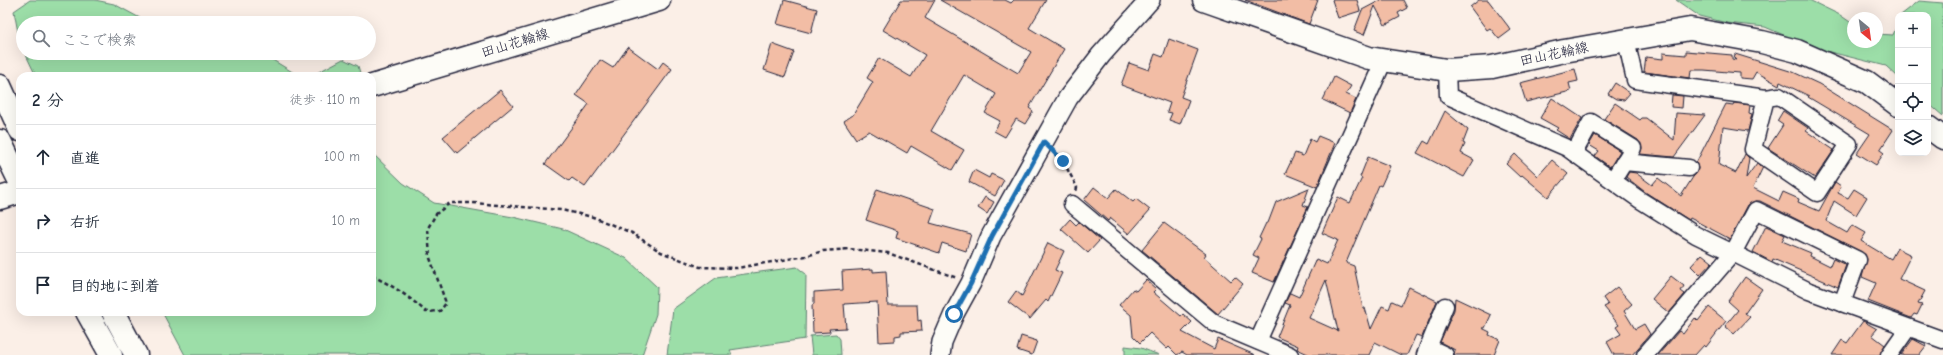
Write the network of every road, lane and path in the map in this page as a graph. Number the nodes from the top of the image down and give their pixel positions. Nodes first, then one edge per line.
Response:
1 (659, 0) edge
2 (1150, 0) edge
3 (1204, 0) edge
4 (1626, 40) junction
5 (1384, 60) junction
6 (1447, 70) junction
7 (376, 85) edge
8 (0, 86) edge
9 (1766, 98) junction
10 (1895, 103) edge
11 (16, 121) edge
12 (1931, 129) edge
13 (1943, 138) edge
14 (0, 141) edge
15 (1044, 142) junction
16 (1574, 153) junction
17 (1624, 162) junction
18 (1689, 168) dead end
19 (16, 174) edge
20 (1613, 180) junction
21 (16, 193) edge
22 (0, 198) edge
23 (1072, 204) joint
24 (1733, 253) junction
25 (376, 278) edge
26 (971, 283) junction
27 (1842, 303) junction
28 (1445, 306) dead end
29 (89, 316) edge
30 (115, 316) edge
31 (1908, 328) junction
32 (1943, 340) edge
33 (1258, 341) junction
34 (1426, 351) edge
35 (111, 355) edge
36 (136, 355) edge
37 (940, 355) edge
38 (1290, 355) edge
39 (1445, 355) edge
40 (1645, 355) edge
41 (1889, 355) edge

1 - 7 main road, 田山花輪線
2 - 15 street
3 - 5 main road, 田山花輪線
4 - 6 main road, 田山花輪線
4 - 9 street
4 - 10 main road, 田山花輪線
5 - 6 main road, 田山花輪線
5 - 33 street
6 - 16 street
8 - 11 main road
9 - 9 street
12 - 13 main road
14 - 19 main road
15 - 23 path
15 - 26 street
16 - 17 street
16 - 20 street
17 - 18 street
17 - 20 street
20 - 24 street
21 - 22 main road
23 - 33 street
24 - 27 street
24 - 27 street
24 - 40 street
25 - 26 path
26 - 37 street
27 - 31 street
28 - 34 street
29 - 35 main road
30 - 36 main road
31 - 32 street
31 - 41 street
33 - 38 street
34 - 39 street

